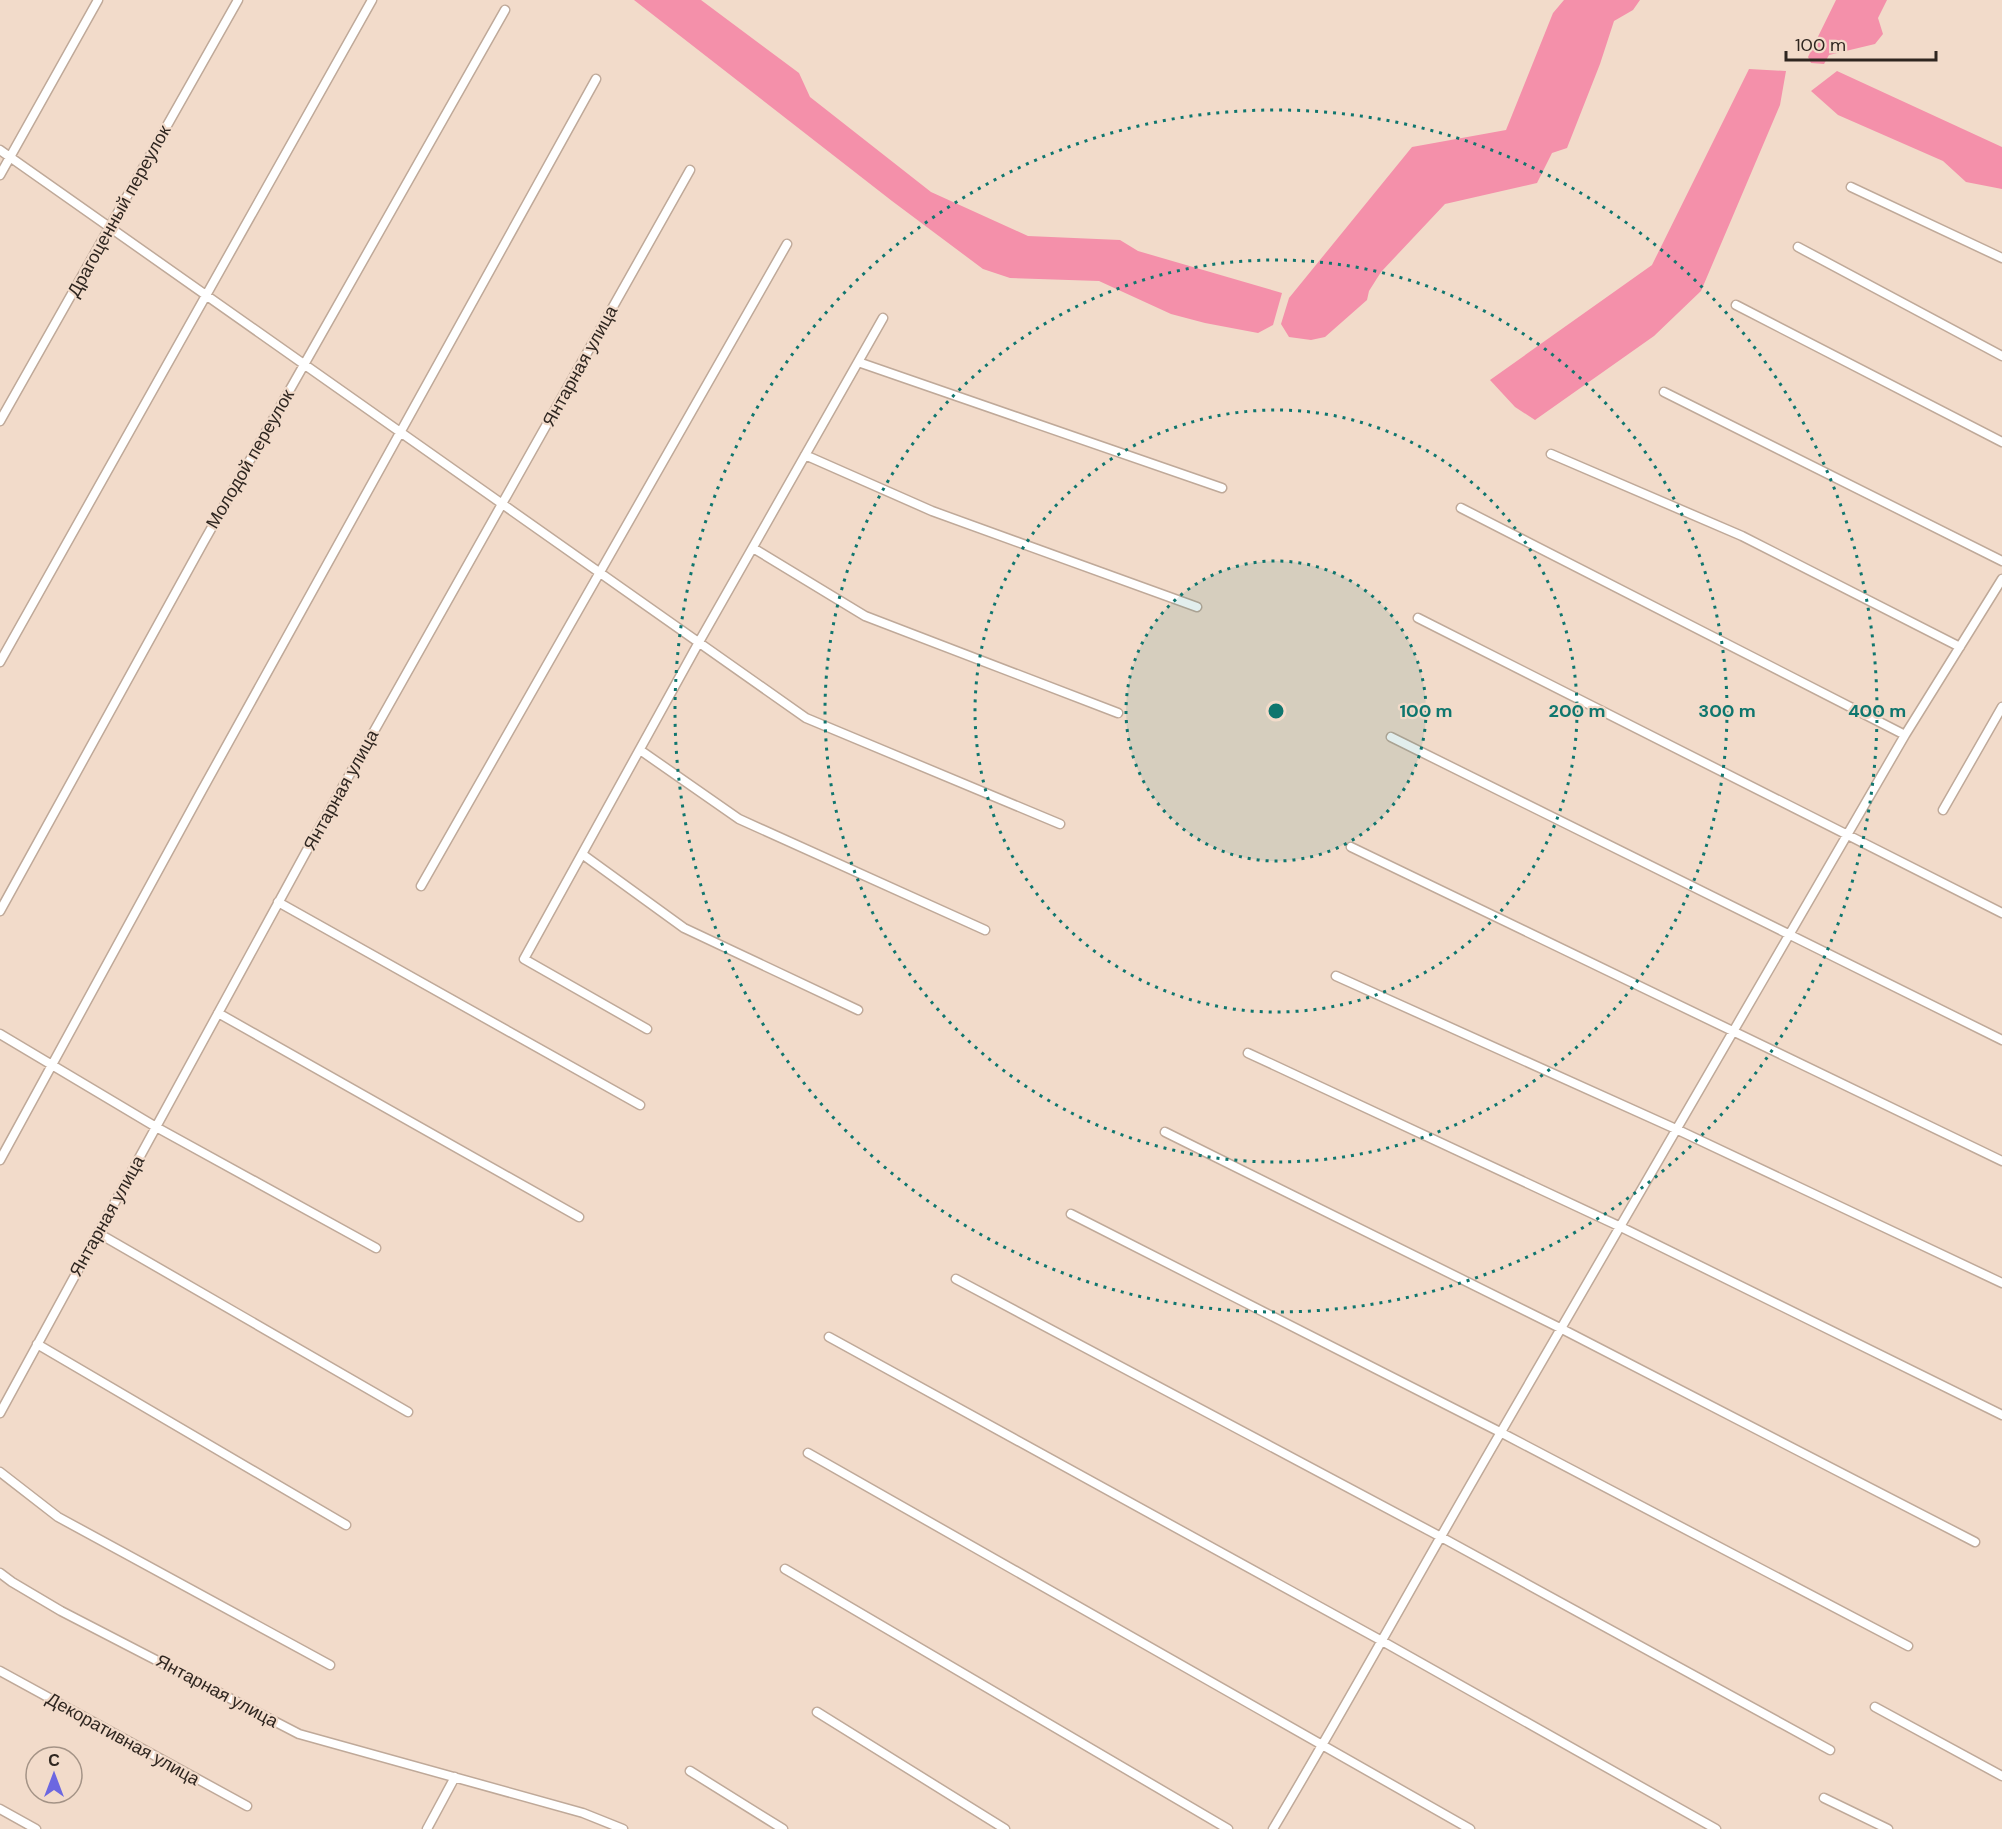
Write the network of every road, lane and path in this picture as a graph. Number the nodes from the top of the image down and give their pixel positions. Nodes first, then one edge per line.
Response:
1 (98, 0) edge
2 (238, 0) edge
3 (372, 0) edge
4 (505, 10) dead end
5 (596, 79) dead end
6 (0, 150) edge
7 (10, 157) junction
8 (690, 170) dead end
9 (0, 175) edge
10 (1851, 187) dead end
11 (110, 226) junction
12 (787, 244) dead end
13 (1798, 247) dead end
14 (2002, 258) edge
15 (207, 294) junction
16 (1736, 305) dead end
17 (883, 318) dead end
18 (2002, 356) edge
19 (858, 362) junction
20 (304, 364) junction
21 (1664, 392) dead end
22 (0, 421) edge
23 (401, 431) junction
24 (2002, 442) edge
25 (1551, 454) dead end
26 (806, 455) junction
27 (1222, 488) dead end
28 (502, 504) junction
29 (1461, 508) dead end
30 (753, 548) junction
31 (2002, 561) edge
32 (600, 572) junction
33 (2002, 579) edge
34 (1197, 607) dead end
35 (1418, 618) dead end
36 (699, 642) junction
37 (1960, 647) junction
38 (0, 662) edge
39 (2002, 707) edge
40 (1118, 712) dead end
41 (1905, 735) junction
42 (1391, 737) dead end
43 (640, 750) junction
44 (1944, 810) dead end
45 (1060, 825) dead end
46 (1848, 835) junction
47 (1351, 847) dead end
48 (582, 854) junction
49 (420, 886) dead end
50 (278, 902) junction
51 (0, 911) edge
52 (2002, 913) edge
53 (985, 930) dead end
54 (1791, 934) junction
55 (1336, 976) dead end
56 (858, 1010) dead end
57 (218, 1013) junction
58 (647, 1029) dead end
59 (1734, 1032) junction
60 (0, 1034) edge
61 (2002, 1040) edge
62 (1248, 1053) dead end
63 (52, 1064) junction
64 (640, 1105) dead end
65 (156, 1127) junction
66 (1678, 1130) junction
67 (1165, 1132) dead end
68 (0, 1160) edge
69 (2002, 1161) edge
70 (1071, 1215) dead end
71 (579, 1218) dead end
72 (1621, 1227) junction
73 (98, 1233) junction
74 (376, 1248) dead end
75 (956, 1279) dead end
76 (2002, 1283) edge
77 (1562, 1329) junction
78 (829, 1337) dead end
79 (37, 1344) junction
80 (408, 1412) dead end
81 (0, 1413) edge
82 (2002, 1415) edge
83 (1500, 1432) junction
84 (808, 1453) dead end
85 (0, 1472) edge
86 (346, 1525) dead end
87 (1441, 1537) junction
88 (1975, 1542) dead end
89 (785, 1569) dead end
90 (0, 1573) edge
91 (1382, 1641) junction
92 (1908, 1646) dead end
93 (330, 1665) dead end
94 (0, 1671) edge
95 (1875, 1707) dead end
96 (817, 1712) dead end
97 (1323, 1745) junction
98 (1830, 1750) dead end
99 (690, 1771) dead end
100 (2002, 1776) edge
101 (455, 1778) junction
102 (1824, 1798) dead end
103 (247, 1806) dead end
104 (0, 1809) edge
105 (36, 1829) edge
106 (427, 1829) edge
107 (623, 1829) edge
108 (783, 1829) edge
109 (1005, 1829) edge
110 (1228, 1829) edge
111 (1273, 1829) edge
112 (1470, 1829) edge
113 (1716, 1829) edge
114 (1888, 1829) edge

1 - 7 street
2 - 11 street, Драгоценный переулок
3 - 15 street
4 - 20 street, Молодой переулок
5 - 23 street
6 - 7 street
7 - 9 street
7 - 11 street
8 - 28 street, Янтарная улица
10 - 14 street
11 - 15 street
11 - 22 street, Драгоценный переулок
12 - 32 street
13 - 18 street
15 - 20 street
15 - 38 street
16 - 24 street
17 - 19 street
19 - 26 street
19 - 27 street
20 - 23 street
20 - 51 street, Молодой переулок
21 - 31 street
23 - 28 street
23 - 63 street
25 - 37 street
26 - 30 street
26 - 34 street
28 - 32 street
28 - 50 street, Янтарная улица
29 - 41 street
30 - 36 street
30 - 40 street
32 - 36 street
32 - 49 street
33 - 37 street
35 - 46 street
36 - 43 street
36 - 45 street
37 - 41 street
39 - 44 street
41 - 46 street
42 - 54 street
43 - 48 street
43 - 53 street
46 - 52 street
46 - 54 street
47 - 59 street
48 - 56 street
48 - 58 street
50 - 57 street, Янтарная улица
50 - 64 street
54 - 59 street
54 - 61 street
55 - 66 street
57 - 65 street, Янтарная улица
57 - 71 street
59 - 66 street
59 - 69 street
60 - 63 street
62 - 72 street
63 - 65 street
63 - 68 street
65 - 73 street, Янтарная улица
65 - 74 street
66 - 72 street
66 - 76 street
67 - 77 street
70 - 83 street
72 - 77 street
72 - 82 street
73 - 79 street, Янтарная улица
73 - 80 street
75 - 87 street
77 - 83 street
77 - 88 street
78 - 91 street
79 - 81 street, Янтарная улица
79 - 86 street
83 - 87 street
83 - 92 street
84 - 97 street
85 - 93 street
87 - 91 street
87 - 98 street
89 - 110 street
90 - 101 street, Янтарная улица
91 - 97 street
91 - 113 street
94 - 103 street, Декоративная улица
95 - 100 street
96 - 109 street
97 - 111 street
97 - 112 street
99 - 108 street
101 - 106 street
101 - 107 street, Янтарная улица
102 - 114 street
104 - 105 street

